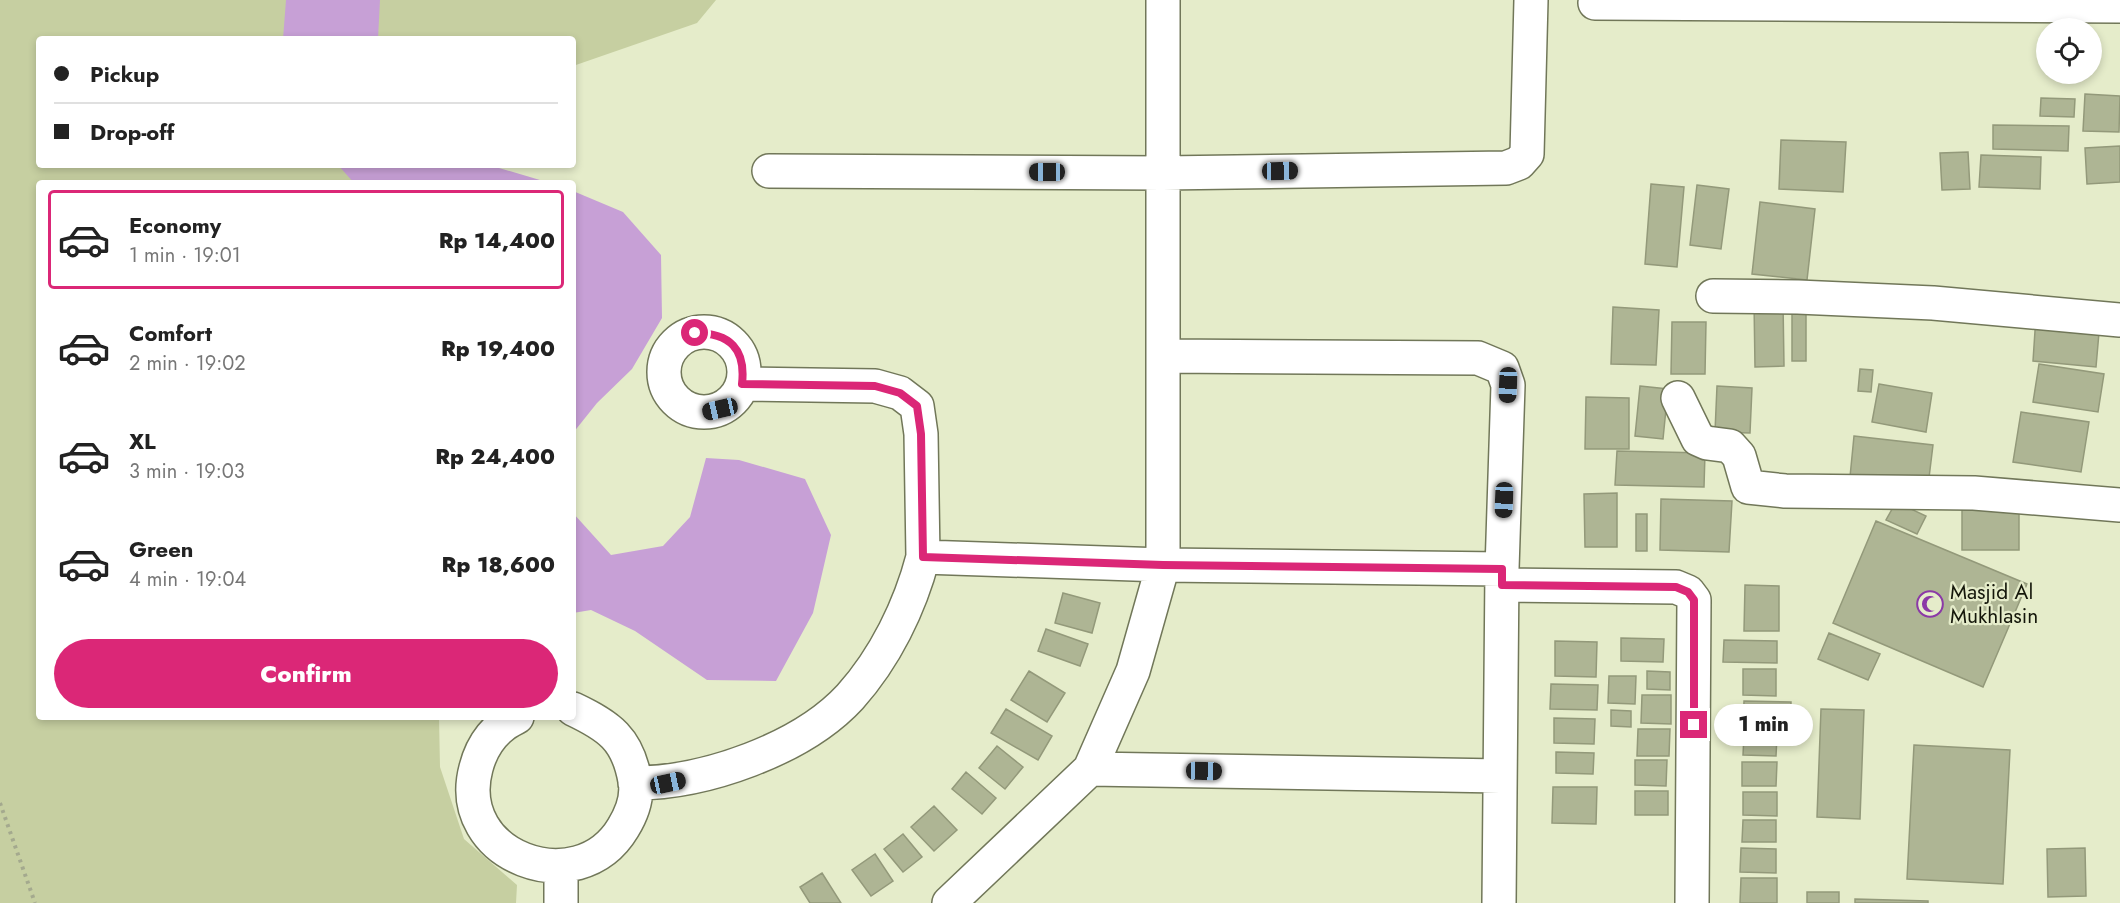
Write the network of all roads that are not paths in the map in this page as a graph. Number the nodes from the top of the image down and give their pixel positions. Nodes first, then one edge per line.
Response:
1 (1163, 0) edge
2 (1531, 0) edge
3 (1594, 3) dead end
4 (2120, 6) edge
5 (769, 171) dead end
6 (1163, 172) junction
7 (1713, 296) dead end
8 (2120, 320) edge
9 (1163, 356) junction
10 (742, 384) dead end
11 (1678, 398) dead end
12 (2120, 505) edge
13 (923, 557) junction
14 (1163, 565) junction
15 (1502, 577) junction
16 (576, 710) edge
17 (510, 720) edge
18 (1090, 769) junction
19 (1500, 776) junction
20 (635, 783) junction
21 (561, 869) junction
22 (561, 903) edge
23 (949, 903) edge
24 (1499, 903) edge
25 (1692, 903) edge

1 - 6 street
2 - 6 street
3 - 4 street
5 - 6 street
6 - 9 street
7 - 8 street
9 - 14 street
9 - 15 street
10 - 13 street
11 - 12 street
13 - 14 street
13 - 20 street
14 - 15 street
14 - 18 street
15 - 19 street
15 - 25 street
16 - 20 street
17 - 21 street
18 - 19 street
18 - 23 street
19 - 24 street
20 - 21 street
21 - 22 street

